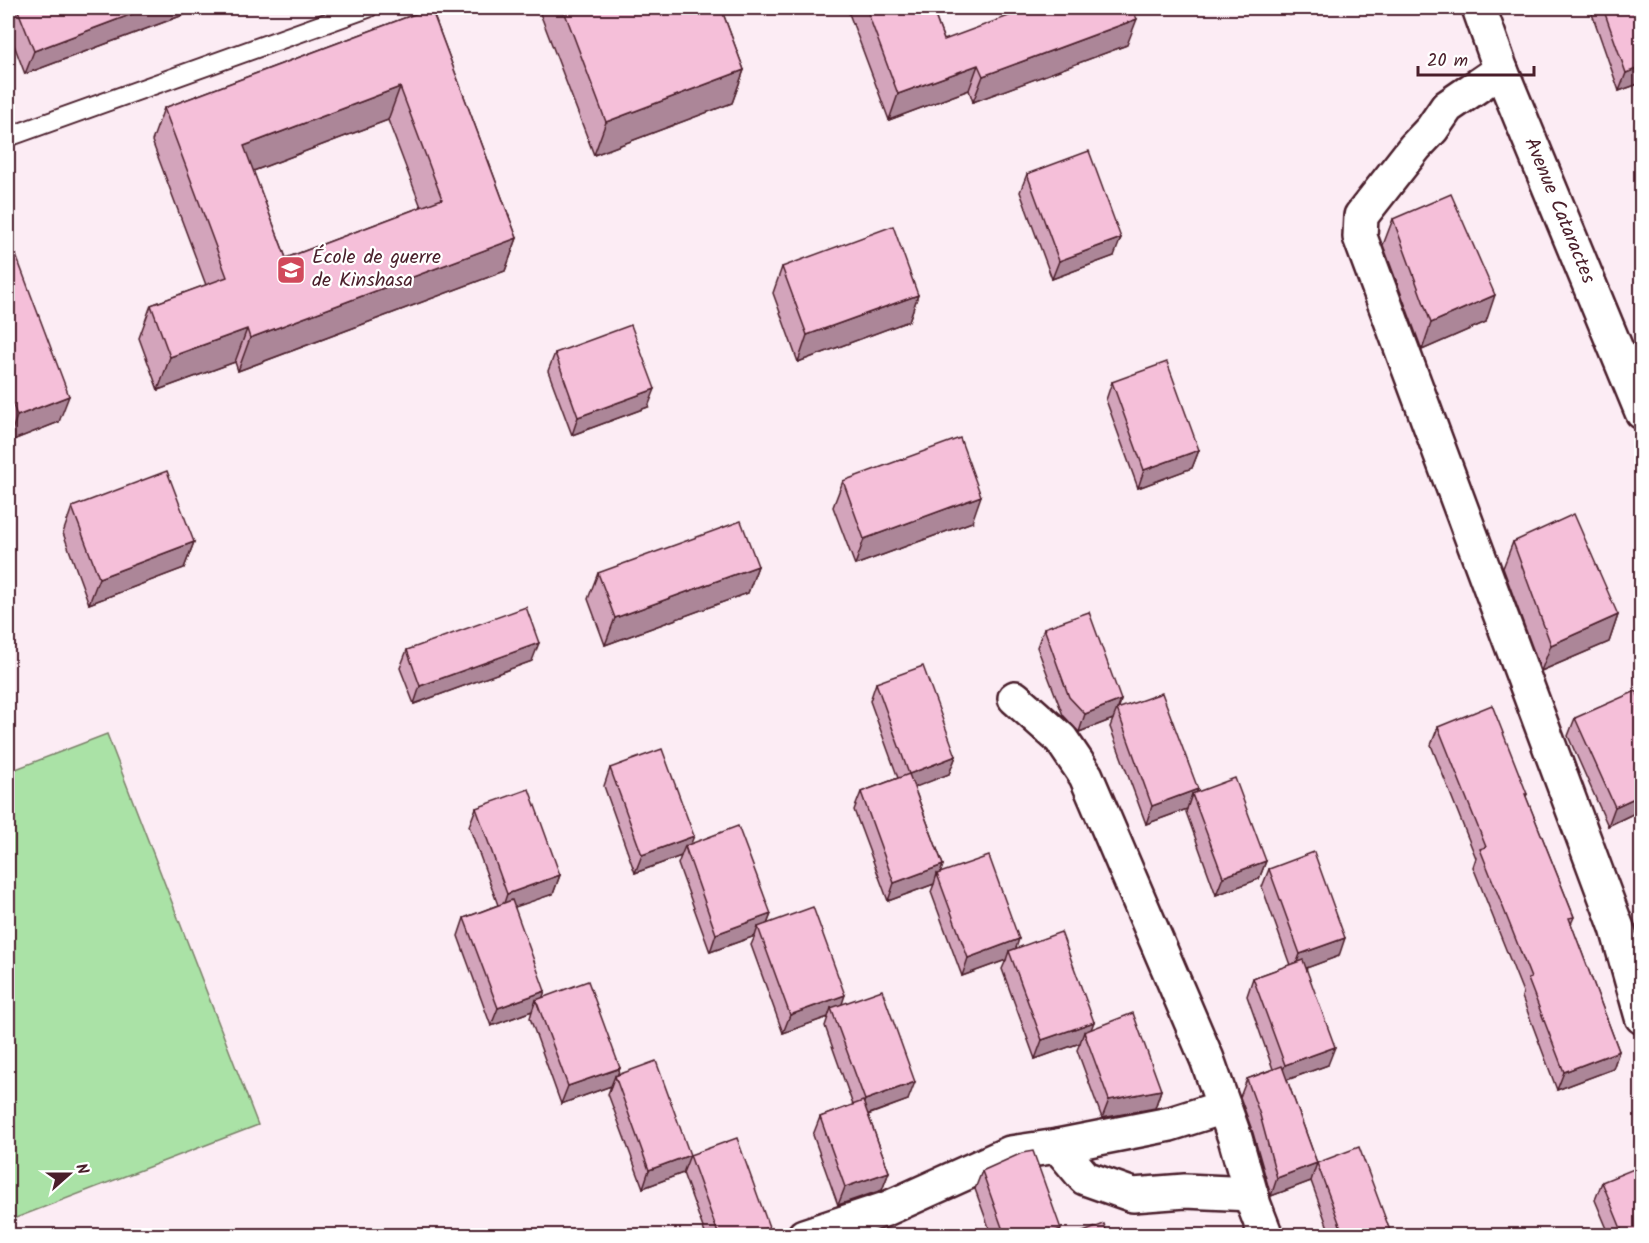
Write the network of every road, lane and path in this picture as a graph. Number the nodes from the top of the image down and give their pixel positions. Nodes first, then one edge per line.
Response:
1 (368, 8) edge
2 (1479, 8) edge
3 (1502, 70) junction
4 (8, 137) edge
5 (1641, 412) edge
6 (1015, 698) dead end
7 (1641, 1017) edge
8 (1224, 1107) junction
9 (1058, 1146) junction
10 (1251, 1194) junction
11 (804, 1236) edge
12 (1266, 1236) edge

1 - 4 lane
2 - 3 street, Avenue Cataractes
3 - 5 street, Avenue Cataractes
3 - 7 street
6 - 8 street
8 - 9 street
8 - 10 street
9 - 10 street
9 - 11 street
10 - 12 street

